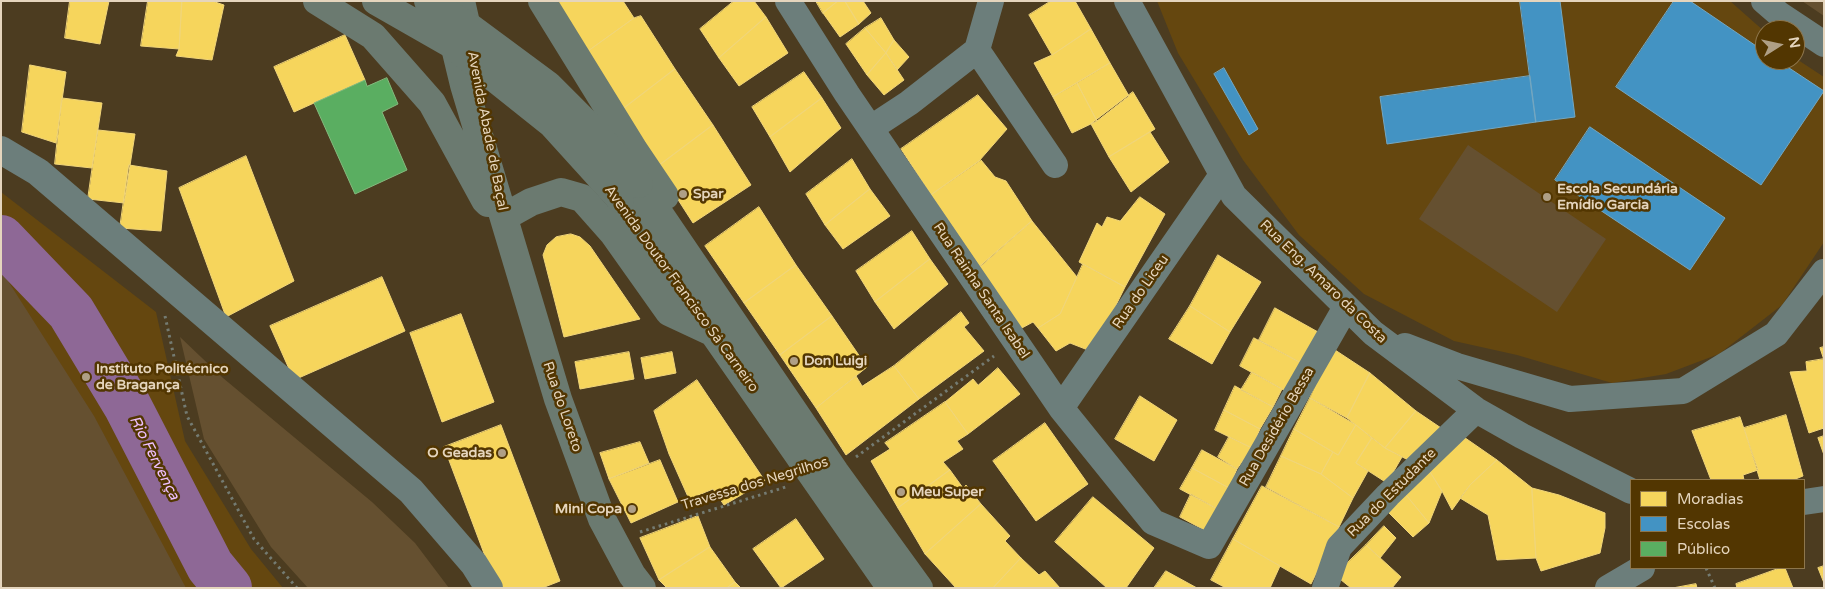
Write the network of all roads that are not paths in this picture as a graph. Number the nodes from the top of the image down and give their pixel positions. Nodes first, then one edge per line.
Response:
1 (317, 1) edge
2 (376, 1) edge
3 (428, 1) edge
4 (444, 1) edge
5 (461, 1) edge
6 (542, 1) edge
7 (788, 1) edge
8 (991, 1) edge
9 (1127, 1) edge
10 (1764, 1) edge
11 (1824, 44) edge
12 (977, 50) junction
13 (871, 128) junction
14 (1, 150) edge
15 (1055, 164) dead end
16 (1222, 175) junction
17 (630, 192) junction
18 (504, 217) junction
19 (1824, 272) edge
20 (709, 287) junction
21 (1346, 307) junction
22 (1372, 333) junction
23 (714, 334) junction
24 (1060, 408) junction
25 (1476, 410) junction
26 (825, 475) junction
27 (1630, 490) edge
28 (1824, 499) edge
29 (1805, 502) edge
30 (1209, 546) joint
31 (1640, 569) edge
32 (489, 588) edge
33 (642, 588) edge
34 (891, 588) edge
35 (919, 588) edge
36 (1325, 588) edge
37 (1608, 588) edge

1 - 18 main road
2 - 17 main road, Avenida Doutor Francisco Sá Carneiro, bridge
3 - 17 main road, Avenida Doutor Francisco Sá Carneiro, bridge
4 - 18 main road, Avenida Abade de Baçal
5 - 18 main road, Avenida Abade de Baçal
6 - 20 main road
7 - 13 street, Rua Rainha Santa Isabel
8 - 12 street
9 - 16 street, Rua Eng. Amaro da Costa
10 - 11 street
12 - 13 street
12 - 15 street
13 - 24 street, Rua Rainha Santa Isabel
14 - 32 street
16 - 21 street, Rua Eng. Amaro da Costa
16 - 24 street, Rua do Liceu
17 - 20 main road, Avenida Doutor Francisco Sá Carneiro
17 - 23 main road, Avenida Doutor Francisco Sá Carneiro
18 - 23 main road
18 - 33 main road, Rua do Loreto
19 - 22 street
20 - 26 main road, Avenida Doutor Francisco Sá Carneiro
21 - 22 street, Rua Eng. Amaro da Costa
21 - 30 street, Rua Desidério Bessa
22 - 25 street, Rua Eng. Amaro da Costa
23 - 26 main road, Avenida Doutor Francisco Sá Carneiro
24 - 30 street, Rua Rainha Santa Isabel
25 - 27 street, Rua Eng. Amaro da Costa
25 - 36 street, Rua do Estudante
26 - 34 main road, Avenida Doutor Francisco Sá Carneiro
26 - 35 main road, Avenida Doutor Francisco Sá Carneiro
28 - 29 street
31 - 37 street

